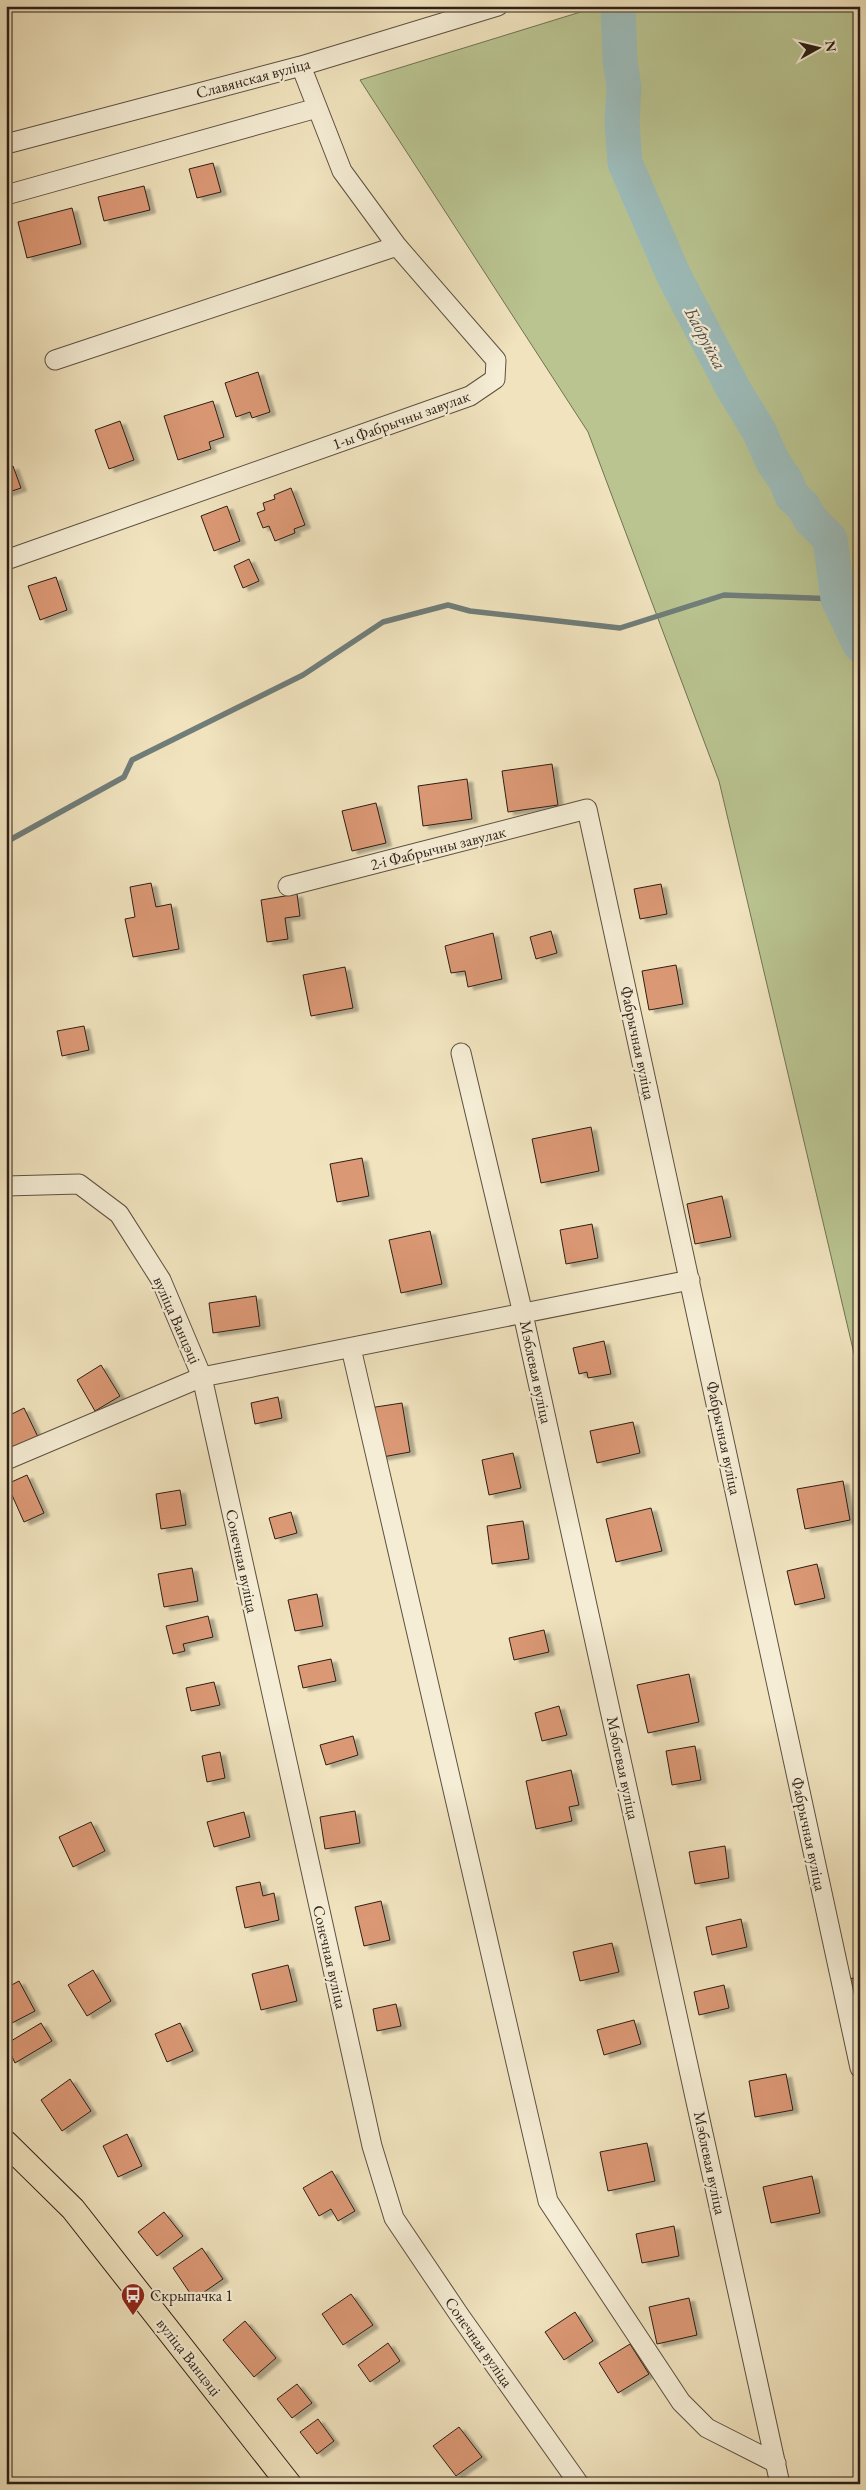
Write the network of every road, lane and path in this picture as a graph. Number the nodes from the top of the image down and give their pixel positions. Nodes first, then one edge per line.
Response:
1 (498, 6) edge
2 (301, 66) junction
3 (317, 108) junction
4 (6, 144) edge
5 (6, 195) edge
6 (397, 246) junction
7 (56, 360) dead end
8 (6, 560) edge
9 (587, 809) joint
10 (288, 886) dead end
11 (461, 1053) dead end
12 (6, 1186) edge
13 (690, 1280) junction
14 (523, 1314) junction
15 (351, 1348) junction
16 (202, 1377) junction
17 (6, 1460) edge
18 (860, 2068) edge
19 (6, 2144) edge
20 (776, 2462) junction
21 (289, 2484) edge
22 (579, 2484) edge
23 (780, 2484) edge

1 - 2 street, Славянская вуліца
2 - 3 street, 1-ы Фабрычны завулак
2 - 4 street, Славянская вуліца
3 - 5 street
3 - 6 street, 1-ы Фабрычны завулак
6 - 7 street
6 - 8 street, 1-ы Фабрычны завулак
9 - 10 street, 2-і Фабрычны завулак
9 - 13 street, Фабрычная вуліца
11 - 14 street, Мэблевая вуліца
12 - 16 street, вуліца Ванцэці
13 - 14 street
13 - 18 street, Фабрычная вуліца
14 - 15 street
14 - 20 street, Мэблевая вуліца
15 - 16 street
15 - 20 street
16 - 17 street, вуліца Ванцэці
16 - 22 street, Сонечная вуліца
19 - 21 main road, вуліца Ванцэці
20 - 23 street, Мэблевая вуліца

